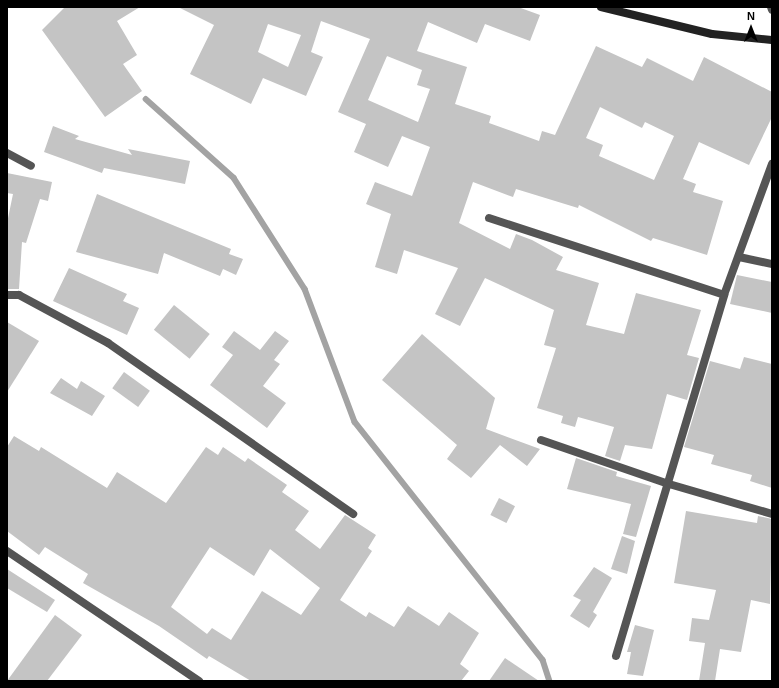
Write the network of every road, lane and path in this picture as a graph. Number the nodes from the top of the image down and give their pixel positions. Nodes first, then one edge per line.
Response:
1 (601, 7) edge
2 (772, 40) edge
3 (7, 153) edge
4 (772, 164) edge
5 (31, 166) dead end
6 (489, 218) dead end
7 (739, 257) junction
8 (772, 264) edge
9 (7, 295) edge
10 (724, 295) junction
11 (541, 440) dead end
12 (669, 484) junction
13 (353, 514) dead end
14 (772, 514) edge
15 (7, 551) edge
16 (616, 656) dead end
17 (199, 681) edge

1 - 2 main road
3 - 5 street
4 - 7 street
6 - 10 street
7 - 8 street
7 - 10 street
9 - 13 street
10 - 12 street
11 - 12 street
12 - 14 street
12 - 16 street
15 - 17 street

